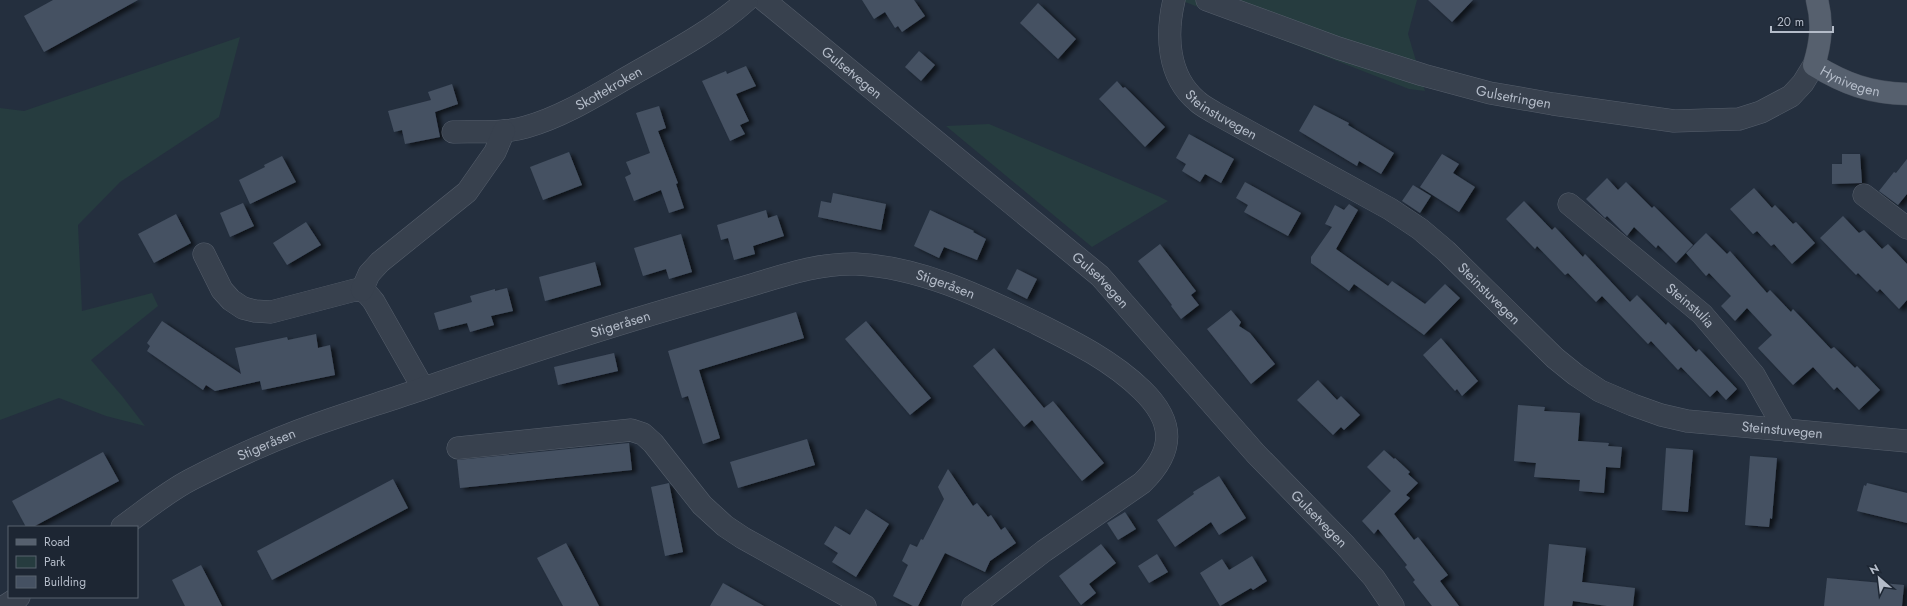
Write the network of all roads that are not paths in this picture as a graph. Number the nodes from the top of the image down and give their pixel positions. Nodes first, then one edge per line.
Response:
1 (747, 0) edge
2 (764, 0) edge
3 (1174, 0) edge
4 (1207, 0) edge
5 (1818, 0) edge
6 (1814, 65) junction
7 (1907, 94) edge
8 (504, 131) junction
9 (454, 132) dead end
10 (1864, 195) dead end
11 (1569, 204) dead end
12 (1907, 228) edge
13 (204, 254) dead end
14 (362, 290) junction
15 (423, 388) junction
16 (1785, 430) junction
17 (1907, 441) edge
18 (458, 448) dead end
19 (123, 526) edge
20 (17, 598) edge
21 (5, 606) edge
22 (865, 606) edge
23 (974, 606) edge
24 (1393, 606) edge

1 - 8 street, Skottekroken
2 - 24 street, Gulsetvegen
3 - 16 street, Steinstuvegen
4 - 6 street, Gulsetringen
5 - 6 main road, Hynivegen
6 - 7 main road, Hynivegen
8 - 9 street, Skottekroken
8 - 14 street
10 - 12 street
11 - 16 street, Steinstulia
13 - 14 street
14 - 15 street
15 - 19 street, Stigeråsen
15 - 23 street, Stigeråsen
16 - 17 street, Steinstuvegen
18 - 22 street
20 - 21 street

